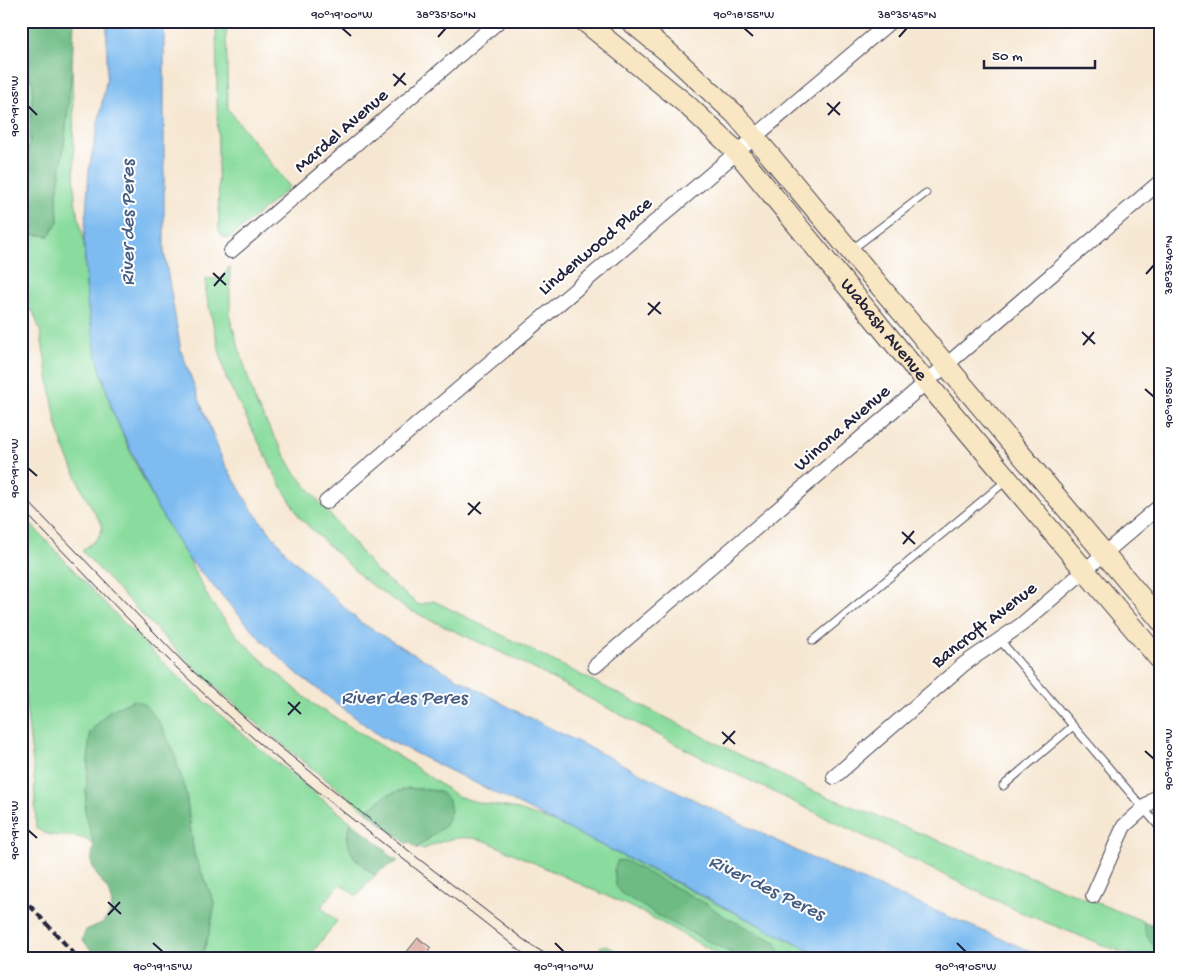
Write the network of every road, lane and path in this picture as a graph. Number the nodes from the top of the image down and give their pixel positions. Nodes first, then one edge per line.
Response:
1 (499, 21) edge
2 (584, 21) edge
3 (630, 21) edge
4 (891, 21) edge
5 (754, 137) junction
6 (737, 152) junction
7 (1161, 181) edge
8 (926, 194) dead end
9 (851, 250) junction
10 (231, 251) dead end
11 (947, 365) junction
12 (926, 382) junction
13 (1008, 480) junction
14 (326, 502) dead end
15 (1161, 505) edge
16 (1104, 554) junction
17 (1084, 570) junction
18 (1161, 621) edge
19 (999, 639) junction
20 (813, 641) dead end
21 (1161, 661) edge
22 (595, 666) dead end
23 (1073, 726) junction
24 (834, 777) dead end
25 (1003, 786) dead end
26 (1161, 793) edge
27 (1143, 808) junction
28 (1161, 829) edge
29 (1093, 896) dead end

1 - 10 street, Mardel Avenue
2 - 6 main road, Wabash Avenue
3 - 5 main road, Wabash Avenue
4 - 5 street, Lindenwood Place
5 - 6 street, Lindenwood Place
5 - 9 main road, Wabash Avenue
6 - 12 main road, Wabash Avenue
6 - 14 street, Lindenwood Place
7 - 11 street, Winona Avenue
8 - 9 lane
9 - 11 main road, Wabash Avenue
11 - 12 street, Winona Avenue
11 - 16 main road, Wabash Avenue
12 - 13 main road, Wabash Avenue
12 - 22 street, Winona Avenue
13 - 17 main road, Wabash Avenue
13 - 20 lane
15 - 16 street, Bancroft Avenue
16 - 17 street, Bancroft Avenue
16 - 18 main road, Wabash Avenue
17 - 19 street, Bancroft Avenue
17 - 21 main road, Wabash Avenue
19 - 23 lane
19 - 24 street, Bancroft Avenue
23 - 25 lane
23 - 27 lane
26 - 27 street
27 - 28 lane
27 - 29 street

